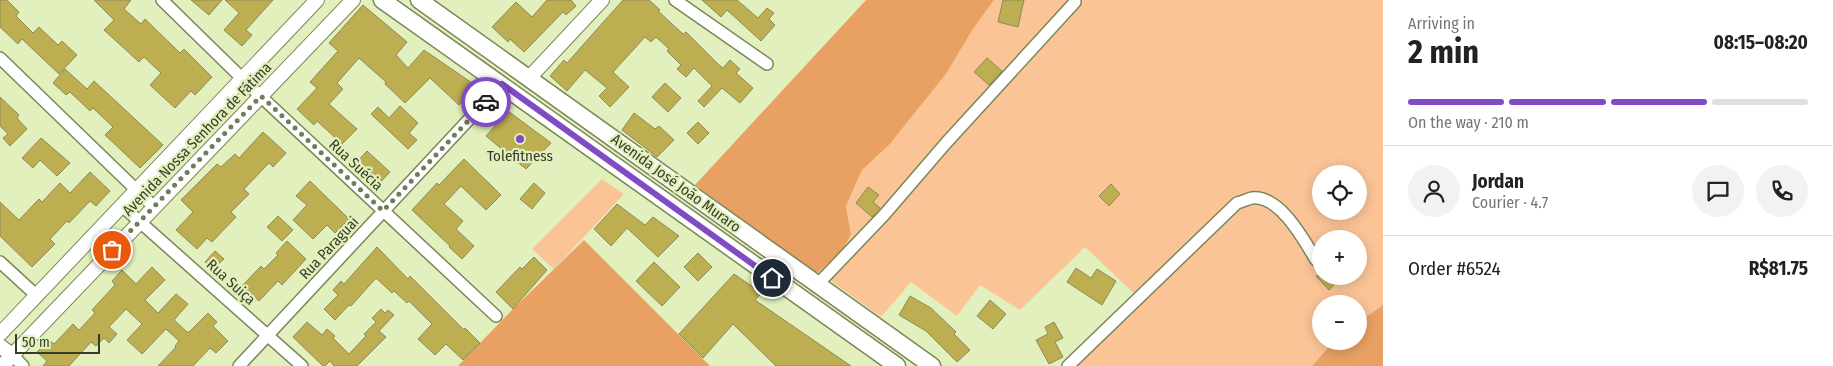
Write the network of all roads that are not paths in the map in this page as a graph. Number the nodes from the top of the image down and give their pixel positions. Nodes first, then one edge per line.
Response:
1 (162, 0) edge
2 (317, 0) edge
3 (352, 0) edge
4 (382, 0) edge
5 (419, 0) edge
6 (602, 0) edge
7 (676, 0) edge
8 (1076, 2) dead end
9 (0, 58) edge
10 (767, 64) dead end
11 (528, 78) junction
12 (243, 79) junction
13 (502, 84) junction
14 (261, 96) junction
15 (546, 116) junction
16 (589, 120) junction
17 (594, 152) junction
18 (649, 165) junction
19 (136, 190) junction
20 (122, 206) junction
21 (154, 207) junction
22 (383, 211) junction
23 (140, 221) junction
24 (1312, 253) edge
25 (0, 262) edge
26 (818, 284) junction
27 (37, 296) junction
28 (496, 316) dead end
29 (0, 334) edge
30 (268, 335) junction
31 (0, 346) edge
32 (12, 355) junction
33 (2, 366) edge
34 (23, 366) edge
35 (239, 366) edge
36 (302, 366) edge
37 (897, 366) edge
38 (932, 366) edge
39 (1068, 366) edge

1 - 12 street
2 - 12 street, Avenida Nossa Senhora de Fátima
3 - 14 street, Avenida Nossa Senhora de Fátima
4 - 13 main road, Avenida José João Muraro
5 - 11 main road, Avenida José João Muraro
6 - 11 street
7 - 10 street
8 - 26 street
9 - 19 street
11 - 16 main road, Avenida José João Muraro
12 - 14 street, Rua Suécia
12 - 19 street, Avenida Nossa Senhora de Fátima
13 - 15 main road, Avenida José João Muraro
13 - 22 street, Rua Paraguai
14 - 21 street, Avenida Nossa Senhora de Fátima
14 - 22 street, Rua Suécia
15 - 16 main road
15 - 17 main road, Avenida José João Muraro
16 - 18 main road, Avenida José João Muraro
17 - 18 main road
17 - 37 main road, Avenida José João Muraro
18 - 26 main road, Avenida José João Muraro
19 - 20 street, Avenida Nossa Senhora de Fátima
19 - 21 street
20 - 23 street, Rua Suiça
20 - 27 street, Avenida Nossa Senhora de Fátima
21 - 23 street, Avenida Nossa Senhora de Fátima
22 - 28 street, Rua Suécia
22 - 30 street, Rua Paraguai
23 - 30 street, Rua Suiça
23 - 32 street, Avenida Nossa Senhora de Fátima
24 - 39 street
25 - 27 street
26 - 38 main road, Avenida José João Muraro
27 - 29 street, Avenida Nossa Senhora de Fátima
30 - 35 street, Rua Paraguai
30 - 36 street, Rua Suiça
31 - 32 street
32 - 33 street, Avenida Nossa Senhora de Fátima
32 - 34 street

